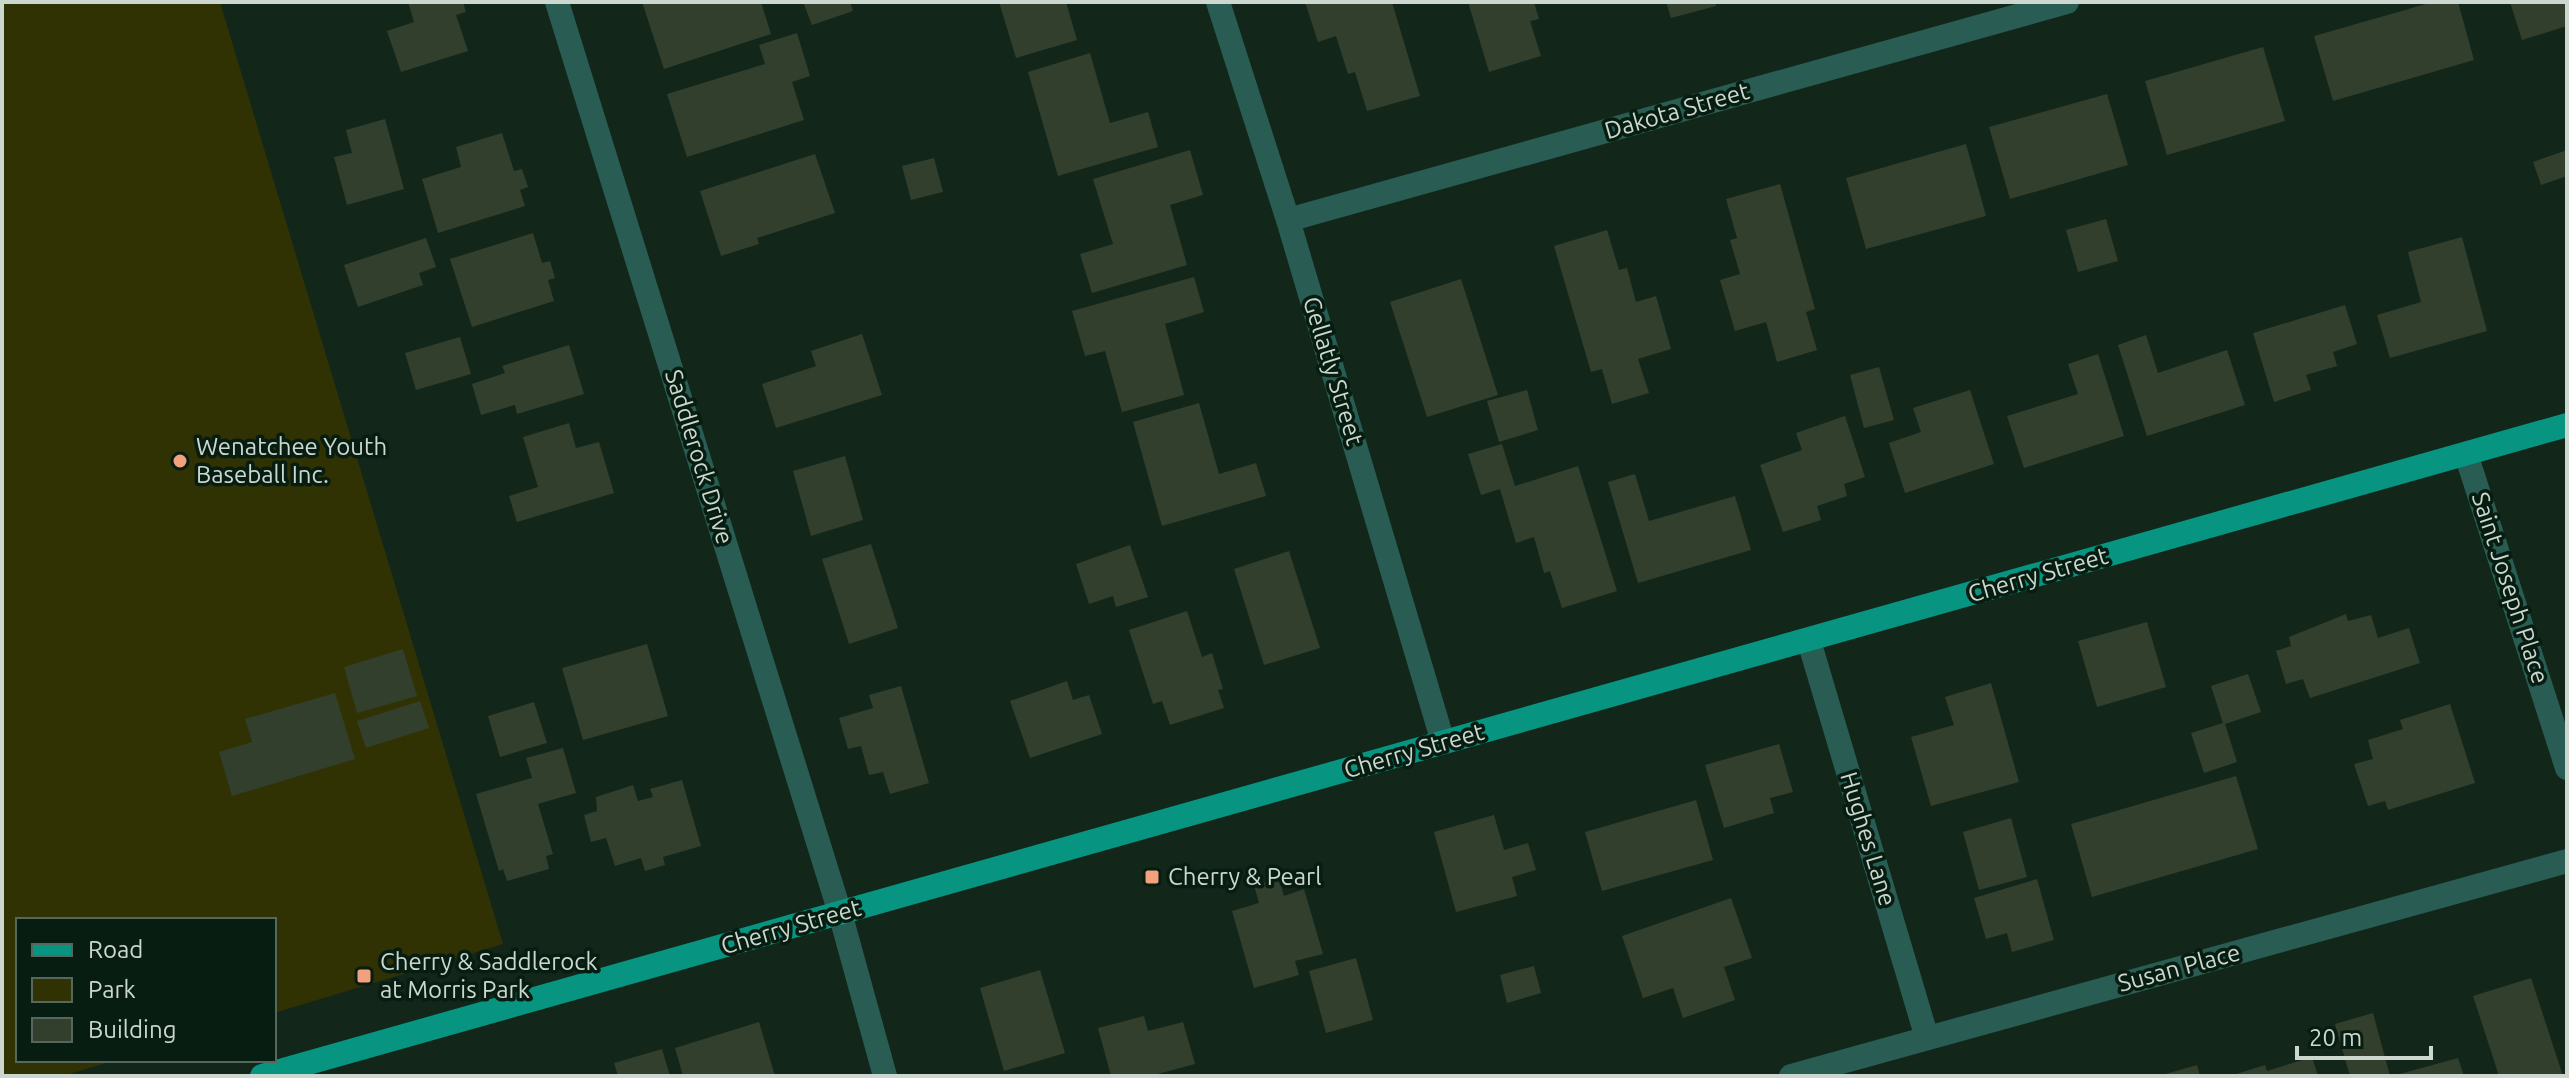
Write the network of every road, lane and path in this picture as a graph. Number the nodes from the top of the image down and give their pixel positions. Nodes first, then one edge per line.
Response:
1 (557, 2) edge
2 (1218, 2) edge
3 (2067, 2) edge
4 (1288, 220) junction
5 (2567, 425) edge
6 (2466, 454) junction
7 (1809, 641) junction
8 (1443, 742) junction
9 (2567, 768) edge
10 (2567, 861) edge
11 (840, 913) junction
12 (1927, 1038) junction
13 (262, 1076) edge
14 (885, 1076) edge
15 (1791, 1076) edge

1 - 11 street, Saddlerock Drive
2 - 4 street, Gellatly Street
3 - 4 street, Dakota Street
4 - 8 street, Gellatly Street
5 - 6 main road, Cherry Street
6 - 7 main road, Cherry Street
6 - 9 street, Saint Joseph Place
7 - 8 main road, Cherry Street
7 - 12 street, Hughes Lane
8 - 11 main road, Cherry Street
10 - 12 street, Susan Place
11 - 13 main road, Cherry Street
11 - 14 street, Saddlerock Drive
12 - 15 street, Susan Place

